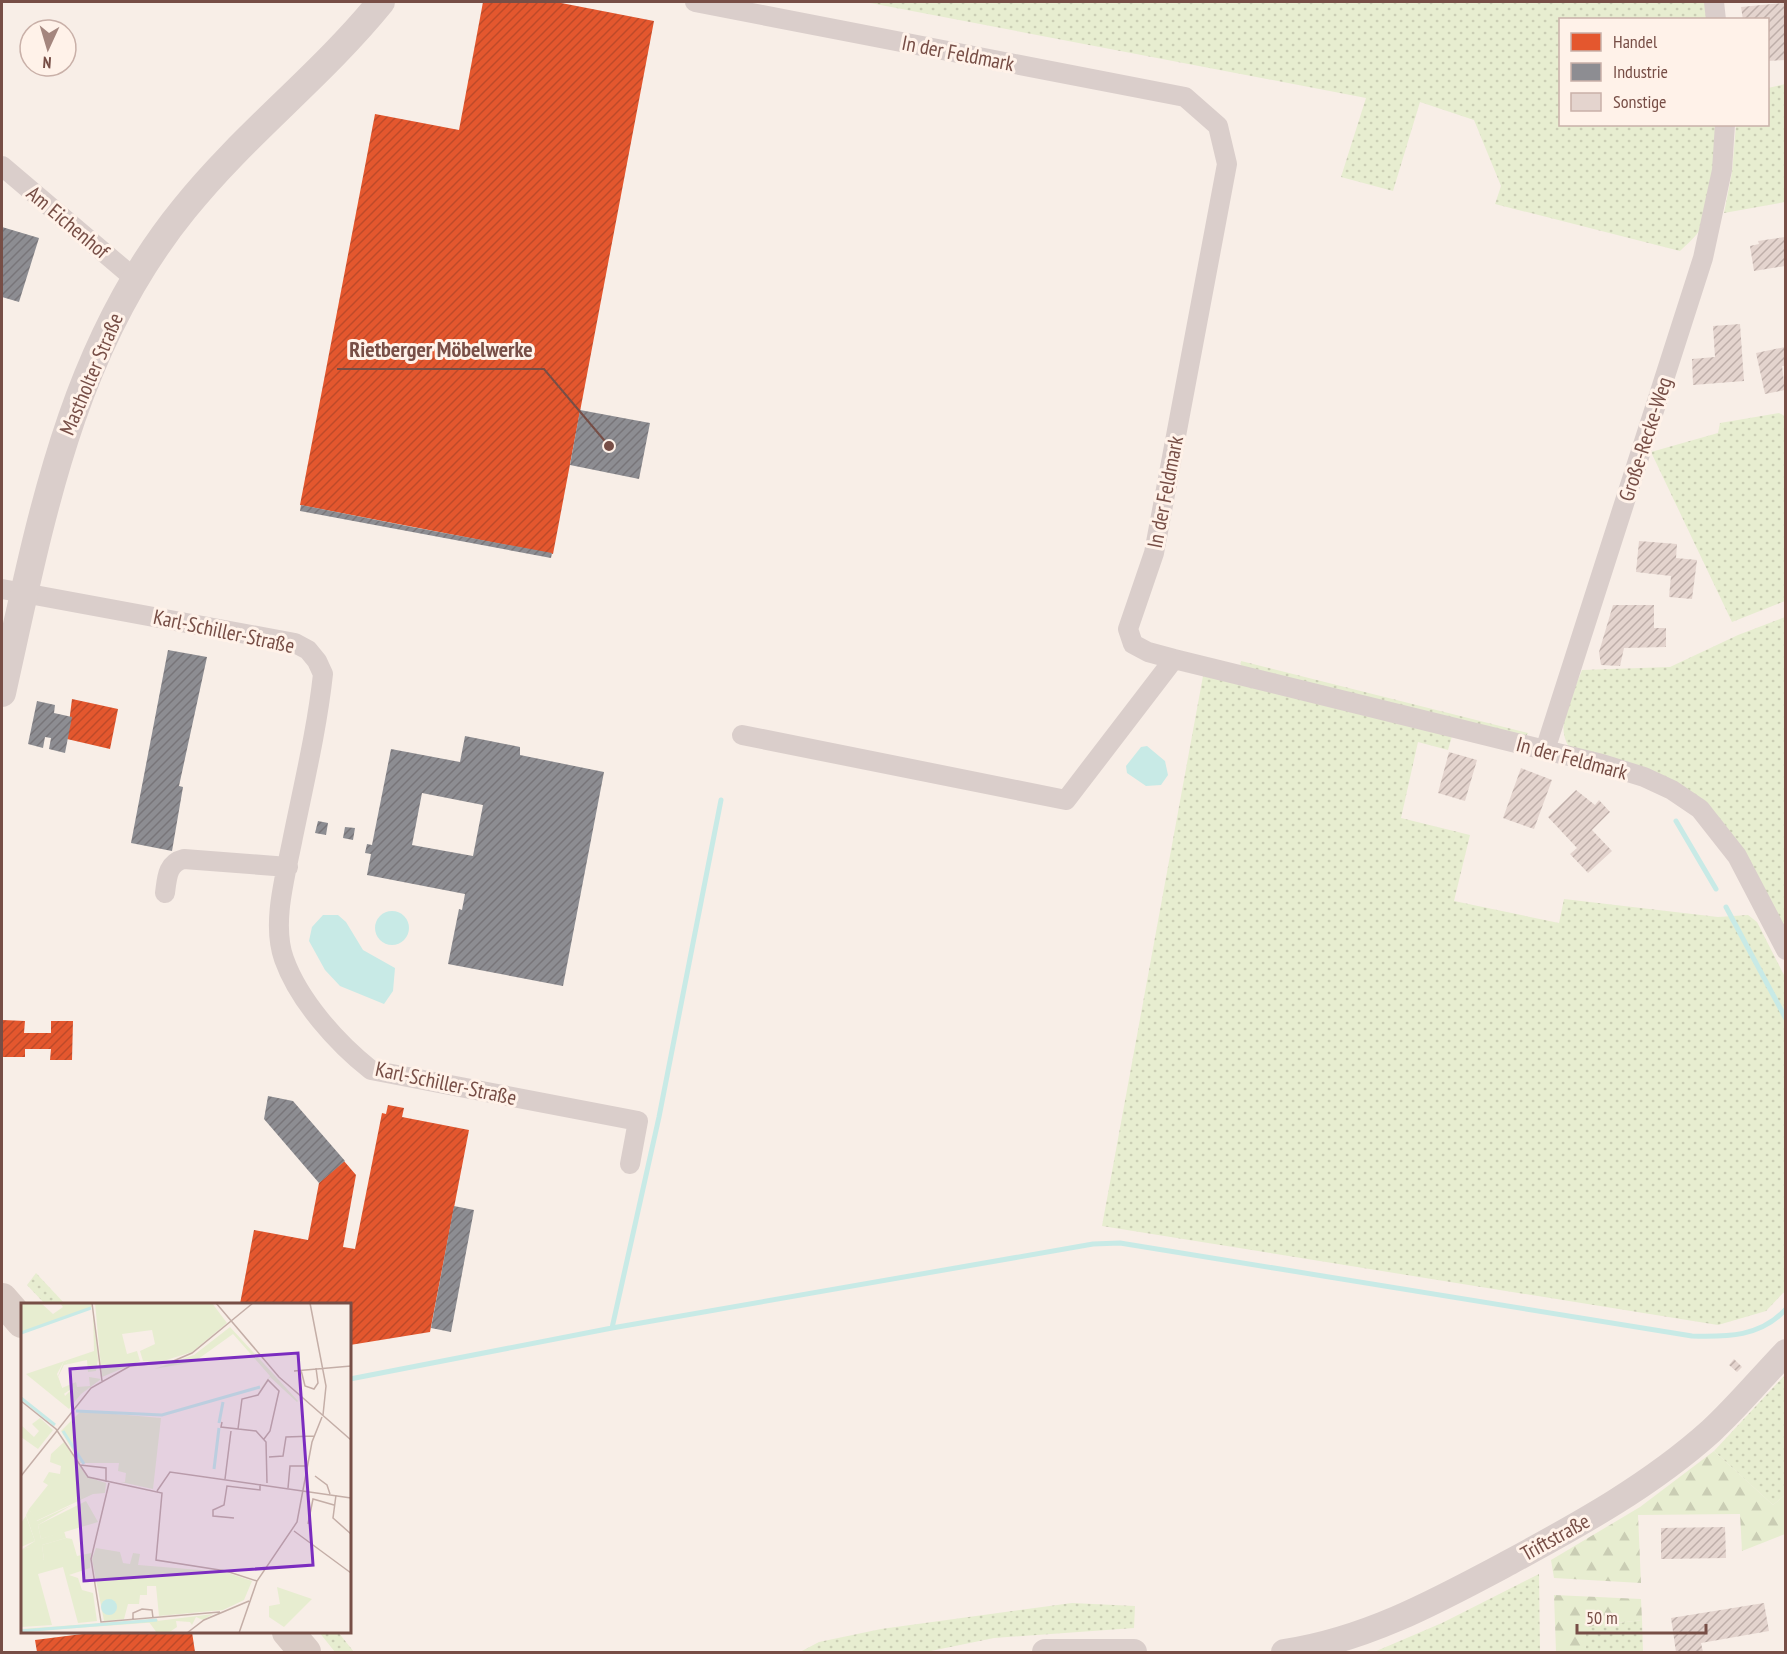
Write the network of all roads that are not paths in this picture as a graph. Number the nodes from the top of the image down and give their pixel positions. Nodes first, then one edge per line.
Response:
1 (381, 2) edge
2 (695, 2) edge
3 (1714, 2) edge
4 (1716, 18) edge
5 (1725, 126) edge
6 (2, 166) edge
7 (134, 278) junction
8 (13, 592) edge
9 (1174, 659) junction
10 (2, 693) edge
11 (742, 735) dead end
12 (1545, 750) junction
13 (288, 867) junction
14 (165, 893) dead end
15 (1785, 950) edge
16 (630, 1164) dead end
17 (2, 1299) edge
18 (21, 1321) edge
19 (1785, 1352) edge
20 (289, 1633) edge
21 (305, 1653) edge
22 (1045, 1653) edge
23 (1134, 1653) edge
24 (1284, 1653) edge

1 - 7 main road, Mastholter Straße
2 - 9 street, In der Feldmark
3 - 4 street
5 - 12 street, Große-Recke-Weg
6 - 7 street, Am Eichenhof
7 - 8 main road, Mastholter Straße
8 - 10 main road, Mastholter Straße
8 - 13 street, Karl-Schiller-Straße
9 - 11 street
9 - 12 street, In der Feldmark
12 - 15 street, In der Feldmark
13 - 14 street
13 - 16 street, Karl-Schiller-Straße
17 - 18 main road
19 - 24 street, Triftstraße
20 - 21 main road
22 - 23 street

